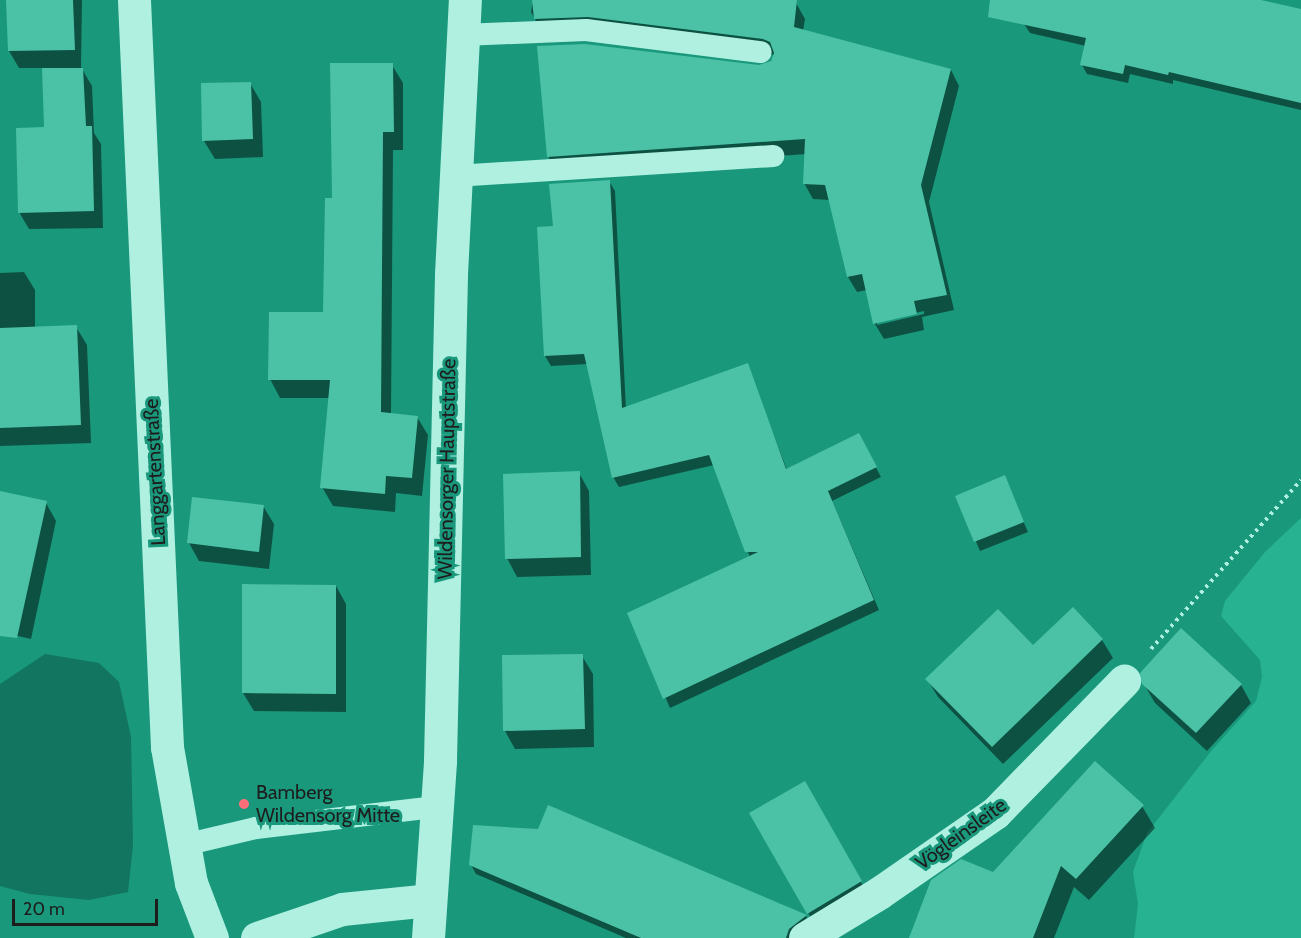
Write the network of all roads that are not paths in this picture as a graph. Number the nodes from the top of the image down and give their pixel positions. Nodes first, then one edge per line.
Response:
1 (134, 0) edge
2 (465, 0) edge
3 (463, 35) junction
4 (761, 52) dead end
5 (773, 156) dead end
6 (456, 176) junction
7 (1124, 681) road end
8 (436, 807) junction
9 (184, 845) junction
10 (429, 900) junction
11 (212, 938) edge
12 (257, 938) edge
13 (428, 938) edge
14 (805, 938) edge

1 - 9 street, Langgartenstraße
2 - 3 street, Wildensorger Hauptstraße
3 - 4 lane
3 - 6 street, Wildensorger Hauptstraße
5 - 6 lane
6 - 8 street, Wildensorger Hauptstraße
7 - 14 street, Vögleinsleite
8 - 9 lane
8 - 10 street, Wildensorger Hauptstraße
9 - 11 street, Langgartenstraße
10 - 12 street
10 - 13 street, Wildensorger Hauptstraße

